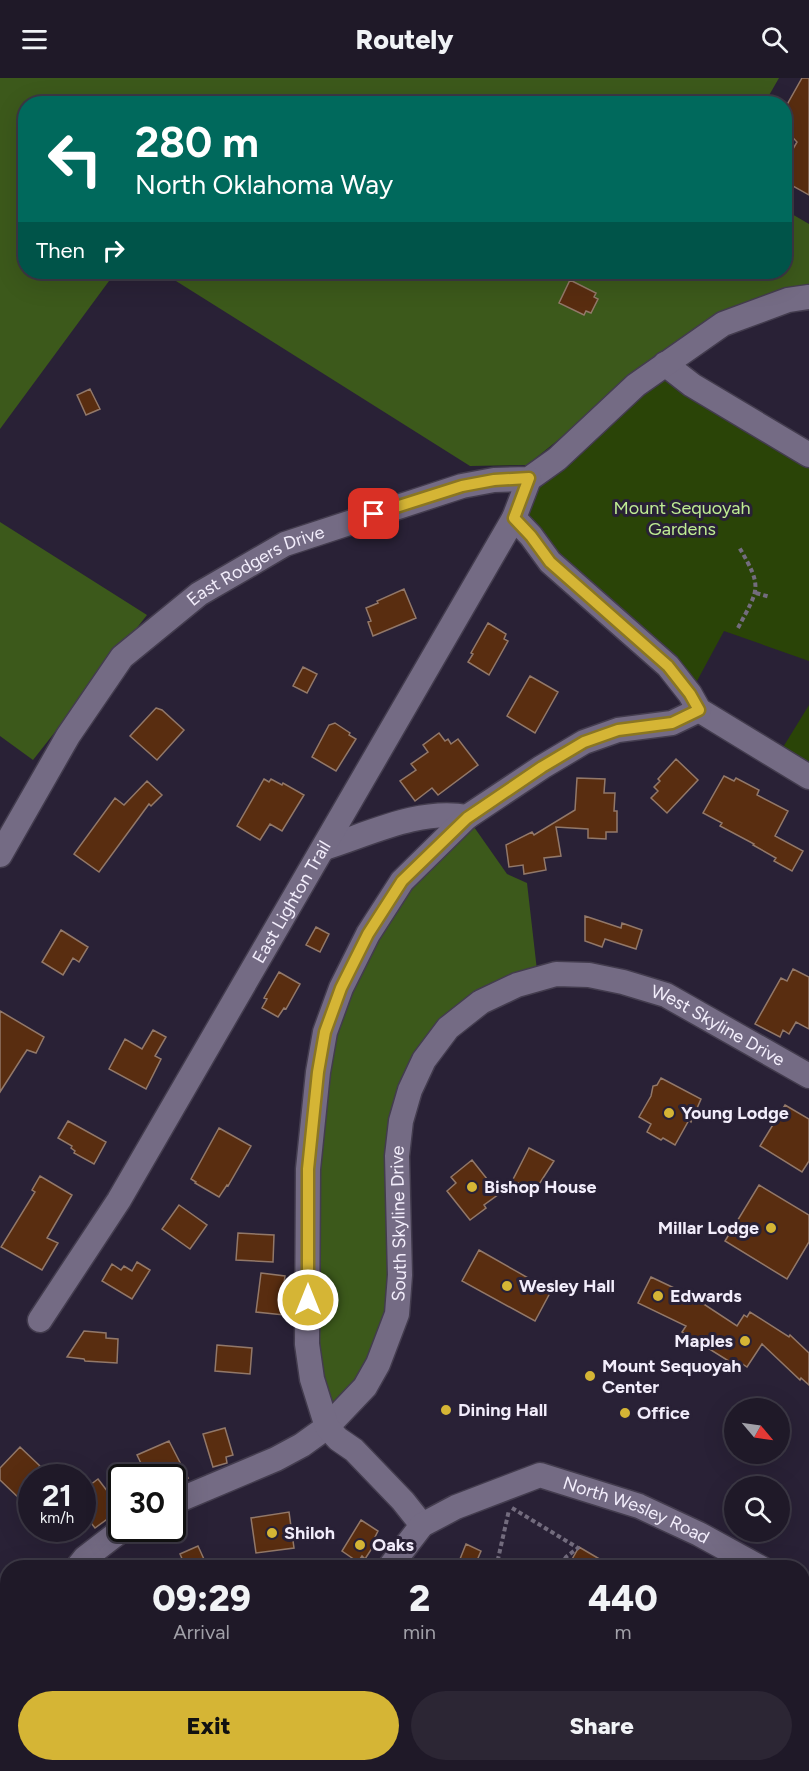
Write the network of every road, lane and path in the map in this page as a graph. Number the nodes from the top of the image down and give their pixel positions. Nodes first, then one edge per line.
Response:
1 (809, 297) edge
2 (665, 364) junction
3 (809, 455) edge
4 (529, 478) junction
5 (514, 518) junction
6 (739, 547) dead end
7 (756, 593) junction
8 (770, 597) dead end
9 (738, 628) dead end
10 (699, 710) junction
11 (809, 777) edge
12 (467, 818) junction
13 (324, 848) junction
14 (0, 855) edge
15 (623, 982) joint
16 (809, 1076) edge
17 (40, 1320) dead end
18 (327, 1427) junction
19 (186, 1497) edge
20 (422, 1525) junction
21 (108, 1540) edge
22 (83, 1560) edge
23 (395, 1560) edge
24 (498, 1560) edge
25 (564, 1560) edge
26 (746, 1560) edge

1 - 2 street
2 - 3 street
2 - 4 street
4 - 5 street, East Lighton Trail
4 - 14 street, East Rodgers Drive
5 - 10 street
5 - 13 street, East Lighton Trail
6 - 7 path
7 - 8 path
7 - 9 path
10 - 11 street
10 - 12 street
12 - 13 street
12 - 18 street
13 - 17 street, East Lighton Trail
15 - 16 street, West Skyline Drive
15 - 18 street, South Skyline Drive
18 - 19 street, South Skyline Drive
18 - 20 street
20 - 23 street
20 - 26 street, North Wesley Road
21 - 22 street
24 - 25 path

